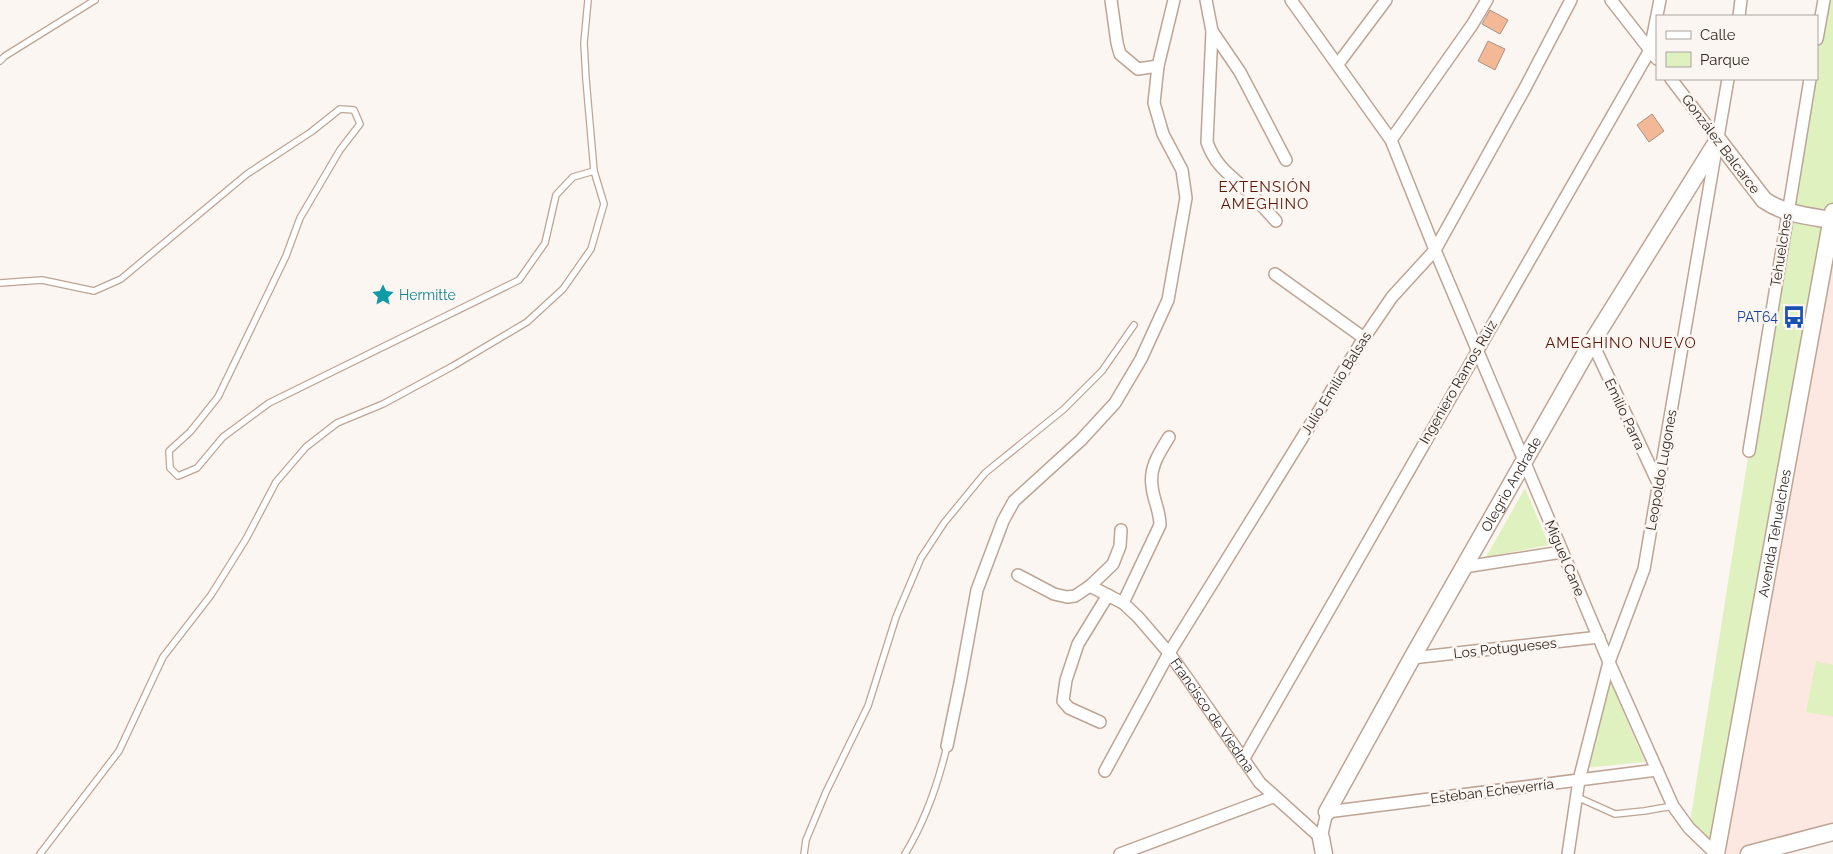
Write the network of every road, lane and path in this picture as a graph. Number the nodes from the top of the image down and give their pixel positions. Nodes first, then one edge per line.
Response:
1 (94, 0) edge
2 (588, 0) edge
3 (1111, 0) edge
4 (1174, 0) edge
5 (1206, 0) edge
6 (1291, 0) edge
7 (1386, 0) edge
8 (1488, 0) edge
9 (1571, 0) edge
10 (1611, 0) edge
11 (1660, 0) edge
12 (1741, 0) edge
13 (1824, 0) edge
14 (1658, 15) edge
15 (1739, 15) edge
16 (1212, 31) junction
17 (1656, 31) edge
18 (1818, 34) edge
19 (1653, 55) edge
20 (0, 61) edge
21 (1338, 64) junction
22 (1158, 66) junction
23 (1673, 80) edge
24 (1728, 80) edge
25 (1810, 80) edge
26 (1391, 140) junction
27 (1718, 140) junction
28 (1286, 160) dead end
29 (594, 171) junction
30 (1787, 212) junction
31 (1832, 216) edge
32 (1276, 221) dead end
33 (1434, 250) junction
34 (1276, 274) dead end
35 (0, 283) edge
36 (1134, 325) dead end
37 (1364, 338) junction
38 (1592, 342) junction
39 (1477, 350) junction
40 (1168, 437) dead end
41 (1749, 451) dead end
42 (1524, 461) junction
43 (1659, 485) junction
44 (1121, 530) dead end
45 (1562, 552) junction
46 (1464, 567) junction
47 (1018, 575) dead end
48 (1090, 586) junction
49 (1108, 595) junction
50 (1123, 603) junction
51 (1598, 637) junction
52 (1169, 653) junction
53 (1412, 658) junction
54 (1609, 662) junction
55 (1100, 722) dead end
56 (947, 746) joint
57 (1243, 760) junction
58 (1657, 770) junction
59 (1105, 771) dead end
60 (1580, 780) junction
61 (1274, 797) junction
62 (1577, 797) junction
63 (1673, 806) junction
64 (1327, 812) junction
65 (1833, 832) edge
66 (1321, 838) junction
67 (40, 854) edge
68 (804, 854) edge
69 (905, 854) edge
70 (1120, 854) edge
71 (1324, 854) edge
72 (1568, 854) edge
73 (1716, 854) edge
74 (1750, 854) edge

1 - 20 lane
2 - 29 lane
3 - 22 street
4 - 22 street
5 - 16 street
6 - 21 street, Miguel Cane
7 - 21 street
8 - 26 street
9 - 33 street, Julio Emilio Balsas
10 - 19 street
11 - 14 street, Ingeniero Ramos Ruiz
12 - 15 street
13 - 18 street
16 - 28 street
16 - 32 street
17 - 19 street, Ingeniero Ramos Ruiz
19 - 39 street, Ingeniero Ramos Ruiz
21 - 26 street, Miguel Cane
22 - 56 street
23 - 27 street, González Balcarce
24 - 27 street, Leopoldo Lugones
25 - 30 street, Tehuelches
26 - 33 street, Miguel Cane
27 - 30 street, González Balcarce
27 - 38 street, Olegrio Andrade
27 - 43 street, Leopoldo Lugones
29 - 35 lane
29 - 67 lane
30 - 31 street, González Balcarce
30 - 41 street, Tehuelches
31 - 73 street, Avenida Tehuelches
33 - 37 street, Julio Emilio Balsas
33 - 39 street, Miguel Cane
34 - 37 street
36 - 68 lane
37 - 52 street, Julio Emilio Balsas
38 - 42 street, Olegrio Andrade
38 - 43 street, Emilio Parra
39 - 42 street, Miguel Cane
39 - 57 street, Ingeniero Ramos Ruiz
40 - 50 street
42 - 45 street, Miguel Cane
42 - 46 street, Olegrio Andrade
43 - 54 street, Leopoldo Lugones
44 - 48 street
45 - 46 street
45 - 51 street, Miguel Cane
46 - 53 street, Olegrio Andrade
47 - 48 street
48 - 49 street, Francisco de Viedma
49 - 50 street, Francisco de Viedma
49 - 55 street
50 - 52 street, Francisco de Viedma
51 - 53 street, Los Potugueses
51 - 54 street, Miguel Cane
52 - 57 street, Francisco de Viedma
52 - 59 street, Julio Emilio Balsas
53 - 64 street, Olegrio Andrade
54 - 58 street, Miguel Cane
54 - 60 street, Leopoldo Lugones
56 - 69 lane
57 - 61 street, Francisco de Viedma
58 - 60 street, Esteban Echeverría
58 - 63 street, Miguel Cane
60 - 62 street, Leopoldo Lugones
60 - 64 street, Esteban Echeverría
61 - 66 street, Francisco de Viedma
61 - 70 street
62 - 63 lane
62 - 72 street, Leopoldo Lugones
63 - 73 street, Miguel Cane
64 - 66 street, Olegrio Andrade
65 - 74 street
66 - 71 street

